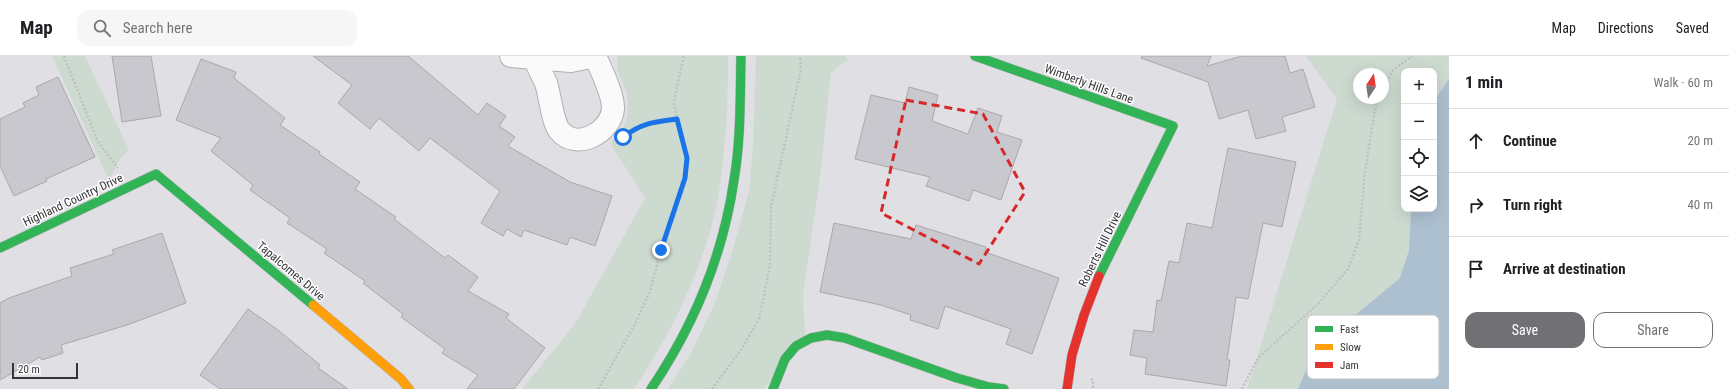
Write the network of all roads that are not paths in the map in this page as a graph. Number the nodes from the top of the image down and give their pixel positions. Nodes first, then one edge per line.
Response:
1 (512, 56) edge
2 (595, 56) edge
3 (741, 56) edge
4 (975, 56) edge
5 (534, 58) junction
6 (1173, 126) joint
7 (156, 174) joint
8 (0, 248) edge
9 (409, 389) edge
10 (651, 389) edge
11 (773, 389) edge
12 (1004, 389) edge
13 (1067, 389) edge

1 - 5 street
2 - 5 street
2 - 5 street
3 - 10 street
4 - 6 street, Wimberly Hills Lane
6 - 13 street, Roberts Hill Drive
7 - 8 street, Highland Country Drive
7 - 9 street, Tapalcomes Drive
11 - 12 street

